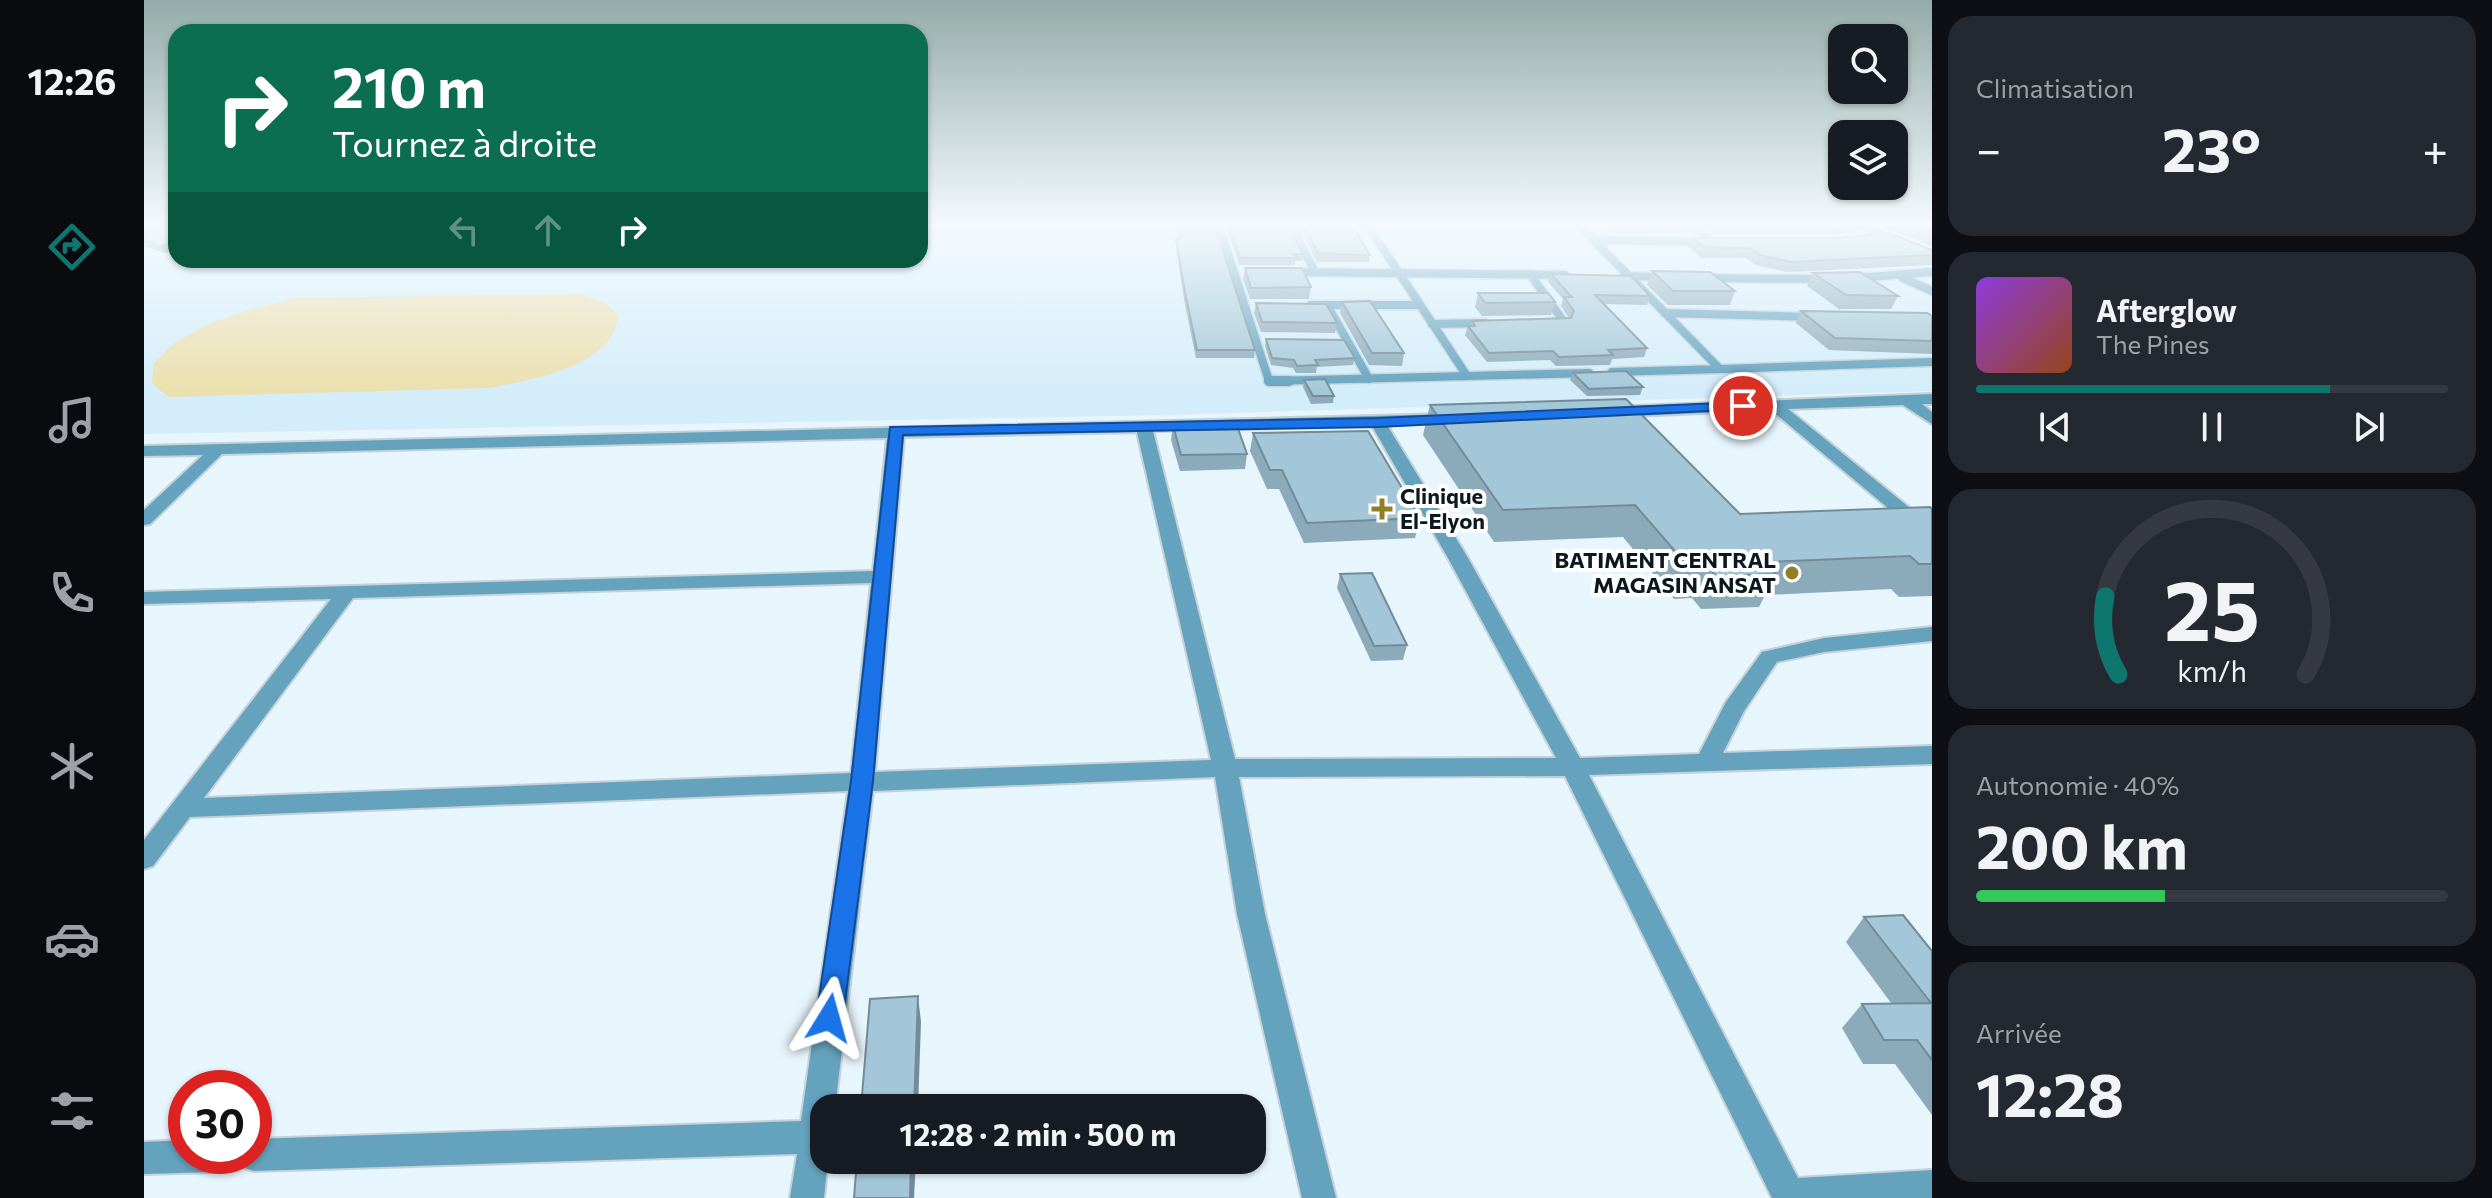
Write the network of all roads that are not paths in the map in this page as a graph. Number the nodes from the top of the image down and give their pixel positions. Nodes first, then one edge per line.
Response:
1 (1237, 282) edge
2 (1403, 282) edge
3 (1536, 282) edge
4 (1634, 282) edge
5 (1911, 282) edge
6 (1932, 291) edge
7 (1299, 305) edge
8 (1327, 305) junction
9 (1417, 305) junction
10 (1244, 306) junction
11 (1258, 306) edge
12 (1665, 313) junction
13 (1820, 317) edge
14 (1550, 322) edge
15 (1491, 323) edge
16 (1432, 324) junction
17 (1253, 339) junction
18 (1269, 339) edge
19 (1331, 340) edge
20 (1347, 340) junction
21 (1932, 362) edge
22 (1720, 369) junction
23 (1467, 376) junction
24 (1369, 379) junction
25 (1932, 399) edge
26 (1906, 400) junction
27 (1773, 404) junction
28 (1599, 412) edge
29 (1473, 418) edge
30 (1932, 419) edge
31 (1378, 423) junction
32 (1144, 429) junction
33 (896, 431) junction
34 (218, 449) junction
35 (144, 451) edge
36 (144, 520) edge
37 (1932, 535) edge
38 (881, 577) junction
39 (347, 592) junction
40 (144, 598) edge
41 (1932, 634) edge
42 (1932, 755) edge
43 (1708, 760) junction
44 (1573, 767) junction
45 (1225, 768) junction
46 (862, 781) junction
47 (183, 808) junction
48 (144, 859) edge
49 (819, 1094) edge
50 (810, 1137) edge
51 (272, 1154) edge
52 (168, 1157) edge
53 (144, 1158) edge
54 (810, 1168) edge
55 (1932, 1187) edge
56 (1790, 1197) edge
57 (807, 1198) edge
58 (1319, 1198) edge

1 - 10 lane
2 - 9 lane
3 - 14 lane
4 - 12 lane
5 - 6 lane
7 - 8 lane
8 - 9 lane
8 - 20 lane
9 - 16 lane
10 - 11 lane
10 - 17 lane
12 - 13 lane
12 - 22 lane
15 - 16 lane
16 - 23 lane
17 - 18 lane
17 - 24 lane
19 - 20 lane
20 - 24 lane
21 - 22 lane
22 - 23 lane
23 - 24 lane
25 - 26 street
26 - 27 street
26 - 30 street
27 - 28 street
27 - 37 street
29 - 31 street
31 - 32 street
31 - 44 street
32 - 33 street
32 - 45 street
33 - 34 street
33 - 38 street
34 - 35 street
34 - 36 street
38 - 39 street
38 - 46 street
39 - 40 street
39 - 47 street
41 - 43 street
42 - 43 street
43 - 44 street
44 - 45 street
44 - 56 street
45 - 46 street
45 - 58 street
46 - 47 street
46 - 49 street
47 - 48 street
50 - 51 street
52 - 53 street
54 - 57 street
55 - 56 street

